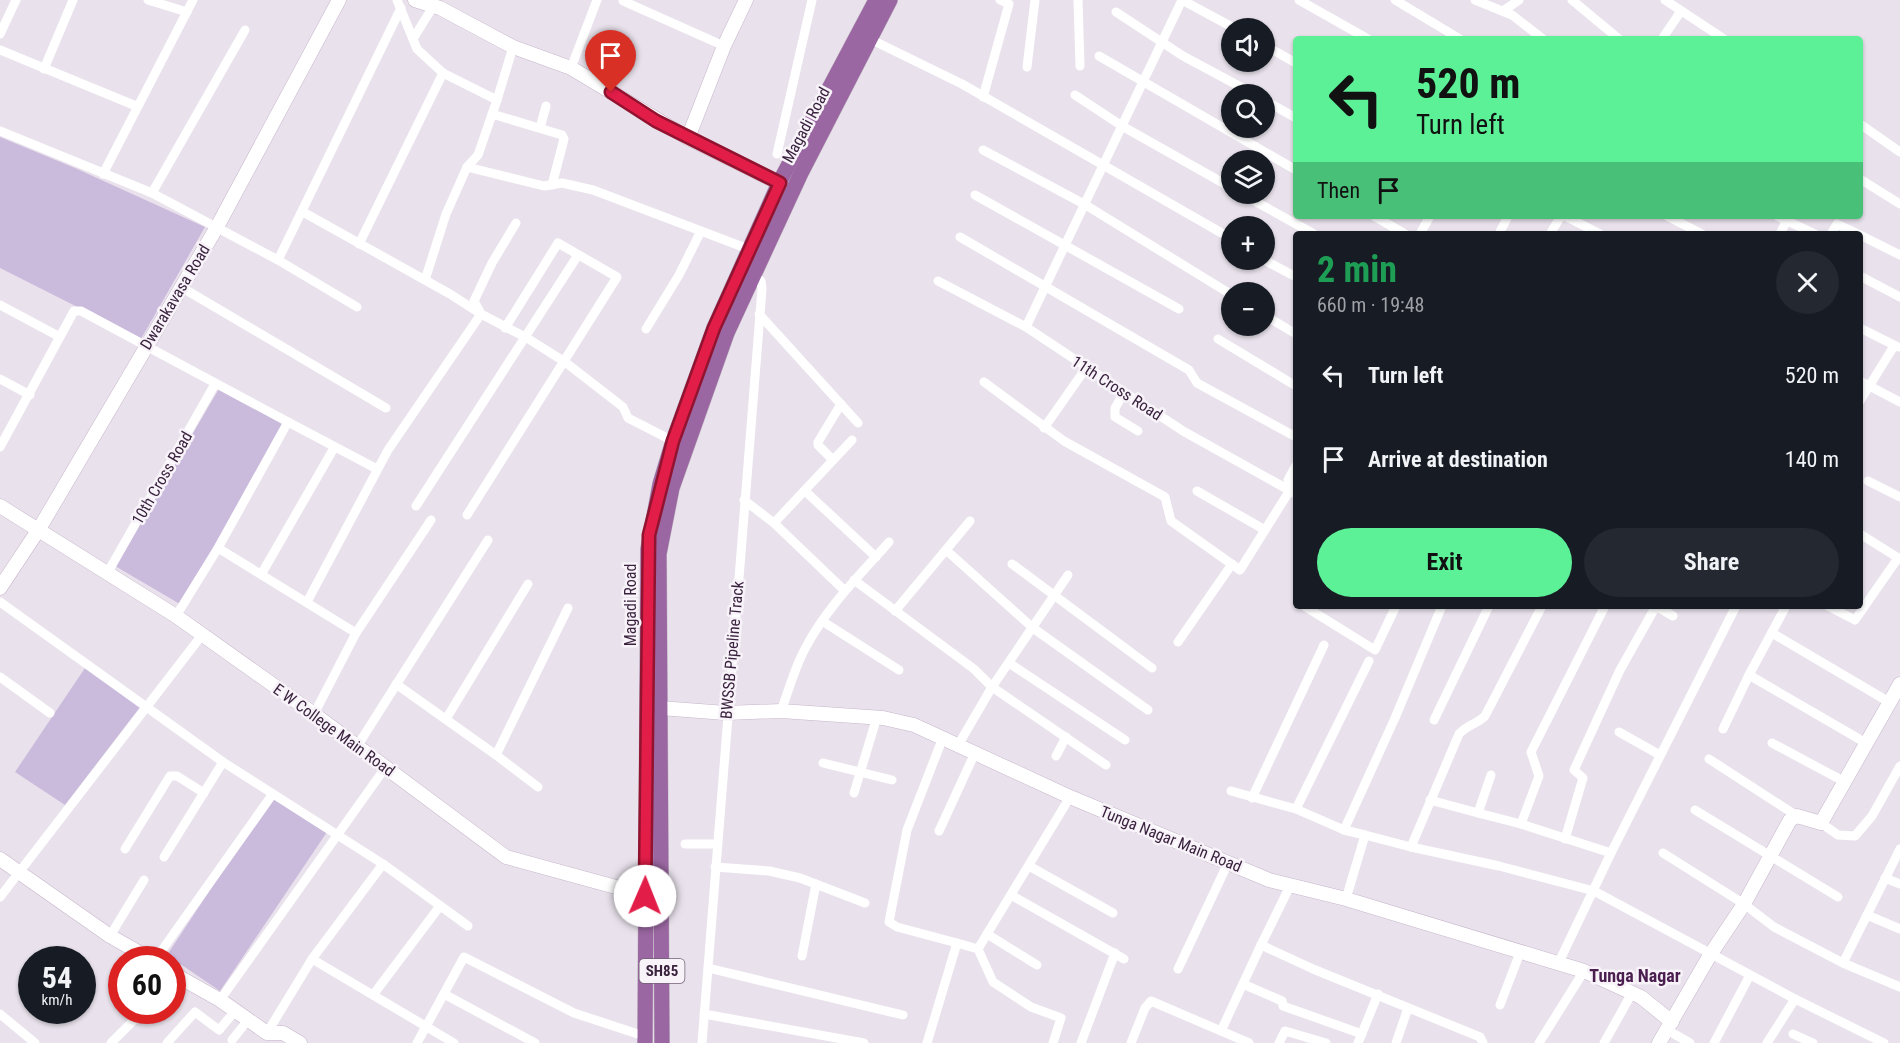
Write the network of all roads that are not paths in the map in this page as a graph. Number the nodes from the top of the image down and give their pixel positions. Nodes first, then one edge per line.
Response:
1 (16, 0) edge
2 (73, 0) edge
3 (148, 0) edge
4 (193, 0) edge
5 (339, 0) edge
6 (415, 0) edge
7 (597, 0) edge
8 (746, 0) edge
9 (812, 0) edge
10 (876, 0) edge
11 (890, 0) edge
12 (1000, 0) edge
13 (1035, 0) edge
14 (1078, 0) edge
15 (1182, 0) edge
16 (1299, 0) edge
17 (1395, 0) edge
18 (1475, 0) edge
19 (1519, 0) edge
20 (1572, 0) edge
21 (1665, 0) edge
22 (623, 1) edge
23 (399, 4) edge
24 (440, 4) edge
25 (1503, 11) junction
26 (1681, 11) junction
27 (187, 12) junction
28 (1116, 12) dead end
29 (1221, 21) edge
30 (245, 30) dead end
31 (0, 34) edge
32 (1363, 36) edge
33 (1455, 36) edge
34 (1537, 36) edge
35 (1615, 36) edge
36 (1664, 36) edge
37 (1719, 36) edge
38 (413, 39) junction
39 (870, 39) junction
40 (1162, 43) junction
41 (724, 46) junction
42 (513, 47) junction
43 (0, 50) edge
44 (1275, 51) edge
45 (1099, 56) dead end
46 (1293, 61) edge
47 (1080, 66) dead end
48 (1027, 67) dead end
49 (571, 68) junction
50 (44, 69) junction
51 (443, 73) junction
52 (1142, 81) junction
53 (1236, 84) edge
54 (1075, 95) dead end
55 (983, 97) junction
56 (497, 100) junction
57 (136, 106) junction
58 (546, 106) dead end
59 (1275, 106) edge
60 (492, 114) junction
61 (1293, 116) edge
62 (1122, 126) junction
63 (1863, 126) edge
64 (540, 128) junction
65 (0, 131) edge
66 (688, 138) junction
67 (982, 150) dead end
68 (1900, 152) edge
69 (777, 154) dead end
70 (1103, 164) junction
71 (467, 167) junction
72 (1293, 168) edge
73 (103, 174) junction
74 (1863, 181) edge
75 (1221, 182) edge
76 (780, 183) junction
77 (552, 185) junction
78 (152, 194) junction
79 (975, 195) dead end
80 (1084, 204) junction
81 (1260, 204) edge
82 (1900, 204) edge
83 (303, 212) junction
84 (1379, 219) edge
85 (1569, 219) edge
86 (1674, 219) edge
87 (1790, 219) edge
88 (516, 223) dead end
89 (217, 227) junction
90 (701, 231) junction
91 (1309, 231) edge
92 (1400, 231) edge
93 (1594, 231) edge
94 (1696, 231) edge
95 (1810, 231) edge
96 (1833, 231) edge
97 (1851, 231) edge
98 (1221, 233) edge
99 (960, 237) dead end
100 (1863, 237) edge
101 (359, 244) junction
102 (1065, 244) junction
103 (755, 252) junction
104 (578, 255) junction
105 (1900, 255) edge
106 (278, 260) junction
107 (1275, 266) edge
108 (746, 271) junction
109 (1293, 275) edge
110 (1863, 278) edge
111 (425, 280) junction
112 (938, 281) dead end
113 (182, 286) junction
114 (1044, 288) junction
115 (1221, 288) edge
116 (1900, 297) edge
117 (0, 305) edge
118 (357, 307) dead end
119 (1179, 309) dead end
120 (480, 314) junction
121 (759, 314) junction
122 (1275, 322) edge
123 (1026, 327) junction
124 (506, 328) junction
125 (646, 328) dead end
126 (1863, 330) edge
127 (1293, 332) edge
128 (60, 336) junction
129 (527, 338) junction
130 (1218, 339) dead end
131 (146, 346) junction
132 (1897, 347) edge
133 (565, 362) junction
134 (1086, 368) junction
135 (0, 379) edge
136 (984, 382) dead end
137 (1863, 383) edge
138 (215, 384) junction
139 (1293, 384) edge
140 (1869, 386) junction
141 (1124, 393) junction
142 (30, 395) junction
143 (1863, 396) edge
144 (1900, 402) edge
145 (841, 404) junction
146 (386, 408) dead end
147 (288, 422) junction
148 (858, 423) dead end
149 (1044, 428) junction
150 (1138, 430) dead end
151 (3, 434) edge
152 (1293, 435) edge
153 (852, 440) dead end
154 (673, 441) junction
155 (0, 447) edge
156 (334, 448) junction
157 (832, 460) junction
158 (377, 469) junction
159 (1293, 471) edge
160 (1868, 481) dead end
161 (805, 491) junction
162 (1197, 491) dead end
163 (1293, 492) edge
164 (1900, 497) edge
165 (744, 500) junction
166 (0, 506) edge
167 (416, 506) dead end
168 (467, 515) dead end
169 (431, 520) dead end
170 (970, 522) dead end
171 (774, 523) junction
172 (39, 529) junction
173 (1265, 530) junction
174 (1863, 536) edge
175 (488, 540) dead end
176 (890, 542) dead end
177 (218, 548) junction
178 (946, 550) junction
179 (876, 557) junction
180 (1899, 558) edge
181 (1012, 564) dead end
182 (1233, 564) junction
183 (108, 572) junction
184 (262, 573) junction
185 (1068, 575) dead end
186 (854, 580) junction
187 (528, 584) dead end
188 (0, 588) edge
189 (845, 591) junction
190 (1054, 594) junction
191 (0, 602) edge
192 (307, 602) junction
193 (568, 608) dead end
194 (1309, 609) edge
195 (1395, 609) edge
196 (1441, 609) edge
197 (1488, 609) edge
198 (1540, 609) edge
199 (1603, 609) edge
200 (1654, 609) edge
201 (1661, 609) edge
202 (1734, 609) edge
203 (1784, 609) edge
204 (1834, 609) edge
205 (1863, 609) edge
206 (1863, 609) edge
207 (895, 611) junction
208 (176, 616) junction
209 (1673, 616) dead end
210 (822, 621) junction
211 (1033, 628) junction
212 (356, 633) junction
213 (1772, 633) junction
214 (202, 635) junction
215 (1178, 642) dead end
216 (1324, 645) dead end
217 (1369, 661) dead end
218 (1009, 663) junction
219 (1152, 668) dead end
220 (899, 670) dead end
221 (1749, 675) junction
222 (0, 677) edge
223 (396, 684) junction
224 (1900, 684) edge
225 (992, 687) junction
226 (1889, 702) junction
227 (145, 706) junction
228 (653, 707) junction
229 (1148, 710) dead end
230 (781, 711) junction
231 (50, 713) dead end
232 (726, 713) junction
233 (314, 714) junction
234 (877, 717) junction
235 (446, 719) junction
236 (1434, 720) dead end
237 (1723, 729) dead end
238 (1619, 732) dead end
239 (1066, 737) junction
240 (942, 740) junction
241 (1125, 740) dead end
242 (1772, 743) dead end
243 (1866, 743) junction
244 (957, 747) junction
245 (356, 748) junction
246 (496, 755) junction
247 (974, 755) junction
248 (1660, 755) junction
249 (1056, 756) dead end
250 (1709, 759) dead end
251 (224, 762) junction
252 (823, 763) dead end
253 (1106, 765) dead end
254 (1900, 766) edge
255 (385, 768) junction
256 (860, 772) junction
257 (1491, 775) dead end
258 (892, 780) dead end
259 (1845, 782) junction
260 (538, 788) dead end
261 (1231, 791) dead end
262 (204, 793) junction
263 (854, 793) dead end
264 (272, 795) junction
265 (1070, 797) junction
266 (1251, 798) junction
267 (1430, 800) junction
268 (1296, 809) junction
269 (1695, 810) dead end
270 (1478, 813) junction
271 (1797, 816) junction
272 (1821, 823) junction
273 (1521, 824) junction
274 (1344, 830) junction
275 (939, 831) dead end
276 (338, 834) junction
277 (1365, 835) junction
278 (1565, 839) junction
279 (685, 844) dead end
280 (717, 844) junction
281 (1411, 847) junction
282 (125, 849) dead end
283 (1900, 849) edge
284 (1611, 853) junction
285 (1663, 854) dead end
286 (1770, 856) junction
287 (164, 857) dead end
288 (0, 859) edge
289 (1228, 863) junction
290 (383, 864) junction
291 (1029, 866) junction
292 (715, 867) junction
293 (19, 870) junction
294 (1885, 878) junction
295 (144, 880) dead end
296 (816, 885) junction
297 (1900, 885) edge
298 (1290, 886) junction
299 (1594, 891) junction
300 (1011, 895) junction
301 (645, 896) junction
302 (0, 897) edge
303 (1838, 897) dead end
304 (661, 899) junction
305 (1346, 899) junction
306 (865, 903) dead end
307 (1744, 904) junction
308 (440, 906) junction
309 (1113, 913) dead end
310 (1867, 915) junction
311 (468, 926) dead end
312 (1900, 929) edge
313 (987, 934) junction
314 (110, 936) junction
315 (957, 943) junction
316 (1261, 945) junction
317 (128, 946) edge
318 (163, 946) edge
319 (978, 949) junction
320 (1521, 950) junction
321 (1115, 953) junction
322 (1710, 955) junction
323 (802, 956) dead end
324 (312, 959) junction
325 (1124, 959) dead end
326 (1559, 962) junction
327 (1843, 963) junction
328 (1037, 965) dead end
329 (708, 968) junction
330 (1178, 969) dead end
331 (1584, 971) junction
332 (1749, 977) junction
333 (186, 983) edge
334 (1243, 984) junction
335 (1900, 987) edge
336 (1632, 993) junction
337 (444, 994) junction
338 (1378, 994) junction
339 (373, 995) junction
340 (1795, 999) junction
341 (220, 1000) junction
342 (1500, 1005) dead end
343 (1408, 1008) junction
344 (235, 1011) junction
345 (0, 1014) edge
346 (704, 1014) junction
347 (903, 1015) dead end
348 (248, 1020) junction
349 (130, 1024) edge
350 (426, 1026) junction
351 (1670, 1026) junction
352 (219, 1030) junction
353 (1221, 1031) junction
354 (267, 1034) junction
355 (1792, 1034) dead end
356 (1360, 1039) edge
357 (645, 1040) edge
358 (662, 1040) edge
359 (234, 1042) edge
360 (35, 1043) edge
361 (111, 1043) edge
362 (167, 1043) edge
363 (300, 1043) edge
364 (417, 1043) edge
365 (454, 1043) edge
366 (535, 1043) edge
367 (702, 1043) edge
368 (863, 1043) edge
369 (927, 1043) edge
370 (1053, 1043) edge
371 (1081, 1043) edge
372 (1131, 1043) edge
373 (1249, 1043) edge
374 (1279, 1043) edge
375 (1326, 1043) edge
376 (1396, 1043) edge
377 (1483, 1043) edge
378 (1539, 1043) edge
379 (1604, 1043) edge
380 (1659, 1043) edge
381 (1690, 1043) edge
382 (1714, 1043) edge
383 (1767, 1043) edge
384 (1813, 1043) edge
385 (1884, 1043) edge

1 - 31 street
2 - 50 street
3 - 27 street
4 - 27 street
5 - 89 street, Dwarakavasa Road
6 - 24 street
7 - 49 street
8 - 41 street
9 - 69 street
10 - 76 main road, Magadi Road / SH85
11 - 39 main road, Magadi Road / SH85
12 - 55 street
13 - 48 street
14 - 47 street
15 - 29 street
15 - 40 street
16 - 32 street
17 - 33 street
18 - 25 street
19 - 25 street
20 - 35 street
21 - 26 street
22 - 41 street
23 - 38 street
23 - 83 street
24 - 38 street
24 - 42 street
25 - 34 street
26 - 36 street
26 - 37 street
27 - 57 street
28 - 40 street
30 - 78 street
38 - 51 street
39 - 55 street
39 - 103 main road, Magadi Road / SH85
40 - 52 street
40 - 53 street
41 - 66 street
42 - 49 street
42 - 56 street
43 - 50 street
44 - 46 street
45 - 52 street
49 - 66 street
50 - 57 street
51 - 56 street
51 - 101 street
52 - 62 street
52 - 72 street
54 - 62 street
55 - 70 street
56 - 60 street
57 - 73 street
58 - 64 street
59 - 61 street
60 - 64 street
60 - 71 street
62 - 70 street
62 - 75 street
63 - 68 street
64 - 77 street
65 - 73 street
66 - 76 street
67 - 80 street
70 - 80 street
70 - 98 street
71 - 77 street
71 - 111 street
73 - 78 street
74 - 82 street
76 - 103 main road, Magadi Road / SH85
77 - 90 street
78 - 89 street
79 - 102 street
80 - 102 street
80 - 115 street
81 - 91 street
83 - 101 street
83 - 106 street
84 - 92 street
85 - 93 street
86 - 94 street
87 - 95 street
88 - 120 street
89 - 106 street
89 - 113 street, Dwarakavasa Road
90 - 103 street
90 - 125 street
96 - 97 street
99 - 114 street
100 - 105 street
101 - 111 street
102 - 114 street
102 - 119 street
103 - 108 main road, Magadi Road / SH85
104 - 124 street
104 - 129 street
104 - 133 street
106 - 118 street
107 - 109 street
108 - 121 street, BWSSB Pipeline Track
108 - 154 main road, Magadi Road / SH85
108 - 228 main road, Magadi Road / SH85
110 - 116 street
111 - 120 street
112 - 123 street, 11th Cross Road
113 - 131 street, Dwarakavasa Road
113 - 146 street
114 - 123 street
114 - 152 street
117 - 128 street
120 - 124 street
120 - 158 street
121 - 145 street
121 - 165 street, BWSSB Pipeline Track
122 - 127 street
123 - 134 street, 11th Cross Road
124 - 129 street
126 - 132 street
128 - 131 street
128 - 142 street
129 - 133 street
129 - 167 street
130 - 139 street
131 - 138 street
131 - 172 street, Dwarakavasa Road
132 - 140 street
133 - 154 street
133 - 168 street
134 - 141 street, 11th Cross Road
134 - 149 street
135 - 142 street
136 - 149 street
137 - 140 street
138 - 147 street
138 - 183 street, 10th Cross Road
140 - 143 street
140 - 144 street
141 - 150 street
141 - 163 street, 11th Cross Road
142 - 151 street
145 - 148 street
145 - 157 street
147 - 156 street
147 - 177 street
149 - 182 street
151 - 155 street
153 - 157 street
154 - 228 main road, Magadi Road / SH85
156 - 158 street
156 - 184 street
157 - 161 street
158 - 192 street
159 - 163 street
160 - 164 street
161 - 171 street
161 - 179 street
162 - 173 street
163 - 173 street
165 - 171 street
165 - 232 street, BWSSB Pipeline Track
166 - 172 street, E W College Main Road
169 - 212 street
170 - 178 street
171 - 189 street
172 - 183 street, E W College Main Road
172 - 188 street, Dwarakavasa Road
173 - 182 street
174 - 180 street
175 - 223 street
176 - 179 street
177 - 184 street
177 - 208 street
178 - 207 street
178 - 211 street
179 - 186 street
180 - 205 street
181 - 190 street
182 - 215 street
183 - 208 street, E W College Main Road
184 - 192 street
185 - 190 street
186 - 189 street
186 - 207 street
187 - 235 street
189 - 210 street
190 - 211 street
190 - 219 street
191 - 227 street
192 - 212 street
193 - 246 street
194 - 195 street
196 - 274 street
197 - 236 street
198 - 267 street
199 - 273 street
200 - 278 street
201 - 209 street
202 - 248 street
203 - 213 street
204 - 206 street
207 - 225 street
208 - 214 street, E W College Main Road
210 - 220 street
210 - 230 street
211 - 218 street
211 - 229 street
212 - 233 street
213 - 221 street
213 - 226 street
214 - 227 street
214 - 233 street, E W College Main Road
216 - 266 street
217 - 268 street
218 - 225 street
218 - 241 street
221 - 237 street
221 - 243 street
222 - 231 street
223 - 235 street
223 - 245 street
224 - 226 street
225 - 239 street
225 - 244 street
226 - 243 street
227 - 251 street
227 - 293 street
228 - 232 street, Tunga Nagar Main Road
228 - 301 main road, Magadi Road / SH85
228 - 304 main road, Magadi Road / SH85
230 - 232 street, Tunga Nagar Main Road
230 - 234 street, Tunga Nagar Main Road
232 - 280 street, BWSSB Pipeline Track
233 - 245 street, E W College Main Road
234 - 240 street, Tunga Nagar Main Road
234 - 256 street
235 - 246 street
238 - 248 street
239 - 249 street
239 - 253 street
240 - 244 street, Tunga Nagar Main Road
240 - 315 street
242 - 259 street
243 - 259 street
244 - 247 street, Tunga Nagar Main Road
245 - 255 street, E W College Main Road
246 - 260 street
247 - 265 street, Tunga Nagar Main Road
247 - 275 street
248 - 284 street
250 - 271 street
251 - 262 street
251 - 264 street
252 - 256 street
254 - 272 street
255 - 276 street
255 - 301 street, E W College Main Road
256 - 258 street
256 - 263 street
257 - 270 street
259 - 272 street
261 - 266 street
262 - 282 street
262 - 287 street
264 - 276 street
264 - 318 street
265 - 289 street, Tunga Nagar Main Road
265 - 291 street
266 - 268 street
267 - 270 street
267 - 281 street
268 - 274 street
269 - 286 street
270 - 273 street
271 - 272 street
271 - 286 street
273 - 278 street
274 - 277 street
276 - 290 street
276 - 341 street
277 - 281 street
277 - 305 street
278 - 284 street
279 - 280 street
280 - 292 street, BWSSB Pipeline Track
281 - 299 street
283 - 294 street
284 - 299 street
285 - 307 street
286 - 303 street
286 - 307 street
288 - 293 street
289 - 298 street, Tunga Nagar Main Road
289 - 330 street
290 - 308 street
290 - 324 street
291 - 300 street
291 - 309 street
292 - 296 street
292 - 329 street, BWSSB Pipeline Track
293 - 302 street
293 - 314 street
294 - 297 street
294 - 310 street
295 - 314 street
296 - 306 street
296 - 323 street
298 - 305 street, Tunga Nagar Main Road
298 - 316 street
299 - 322 street
299 - 326 street
300 - 313 street
300 - 321 street
301 - 304 street, E W College Main Road
301 - 357 main road, Magadi Road / SH85
304 - 358 main road, Magadi Road / SH85
305 - 320 street, Tunga Nagar Main Road
307 - 322 street
307 - 327 street
308 - 311 street
308 - 339 street
310 - 312 street
310 - 327 street
313 - 319 street
313 - 328 street
314 - 317 street
315 - 319 street
315 - 369 street
316 - 334 street
316 - 338 street
319 - 370 street
320 - 326 street, Tunga Nagar Main Road
320 - 342 street
321 - 325 street
321 - 371 street
322 - 332 street
322 - 351 street
324 - 339 street
324 - 354 street
326 - 331 street, Tunga Nagar Main Road
327 - 335 street
329 - 346 street, BWSSB Pipeline Track
329 - 347 street
331 - 336 street, Tunga Nagar Main Road
331 - 378 street
332 - 340 street
332 - 382 street
333 - 341 street
334 - 353 street
334 - 356 street
336 - 351 street, Tunga Nagar Main Road
336 - 379 street
337 - 350 street
337 - 357 street
337 - 366 street
338 - 343 street
338 - 356 street
339 - 350 street
340 - 383 street
340 - 385 street
341 - 344 street
343 - 376 street
343 - 377 street
344 - 348 street
344 - 352 street
345 - 360 street
346 - 367 street, BWSSB Pipeline Track
346 - 368 street
348 - 354 street
348 - 359 street
349 - 361 street
350 - 364 street
350 - 365 street
351 - 380 street
351 - 381 street
352 - 359 street
352 - 362 street
353 - 372 street
353 - 373 street
354 - 363 street
355 - 384 street
357 - 358 street
374 - 375 street

